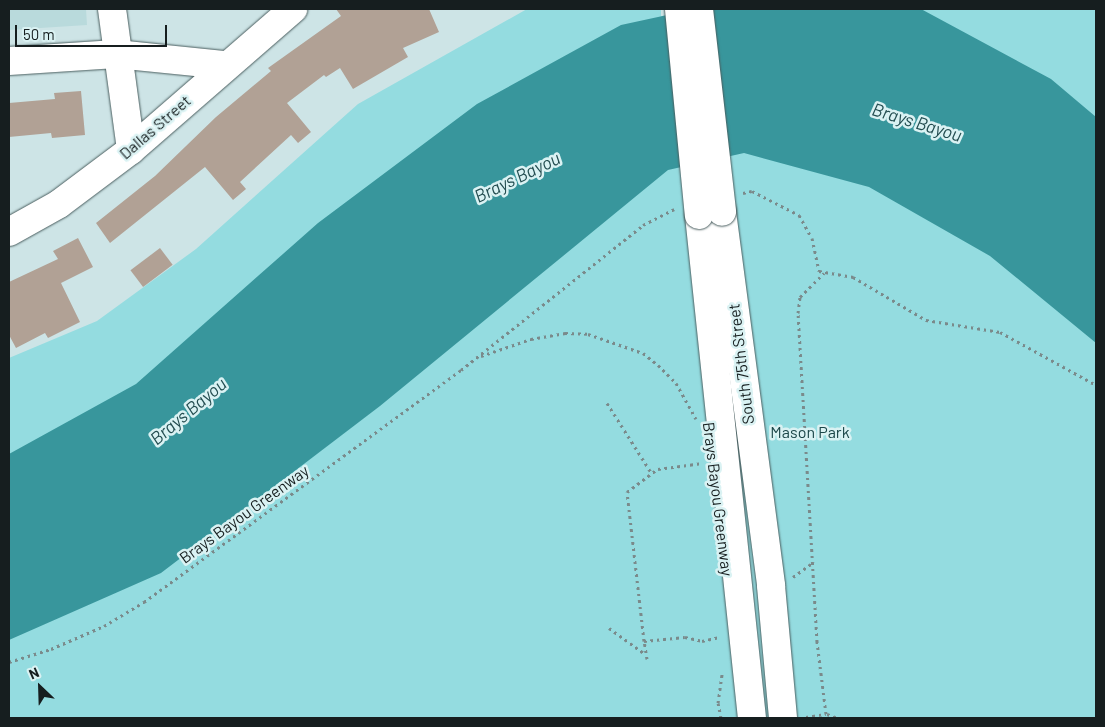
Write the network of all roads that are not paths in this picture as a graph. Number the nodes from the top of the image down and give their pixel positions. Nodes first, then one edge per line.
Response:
1 (112, 9) edge
2 (293, 9) edge
3 (679, 9) edge
4 (699, 9) edge
5 (116, 54) junction
6 (9, 61) edge
7 (225, 65) junction
8 (131, 150) junction
9 (709, 206) junction
10 (9, 232) edge
11 (752, 718) edge
12 (783, 718) edge

1 - 5 main road
2 - 7 main road, Dallas Street
3 - 9 main road, South 75th Street, bridge
4 - 9 main road, South 75th Street, bridge
5 - 6 main road
5 - 7 main road
5 - 8 main road
7 - 8 main road, Dallas Street
8 - 10 main road, Dallas Street
9 - 11 main road, South 75th Street
9 - 12 main road, South 75th Street

